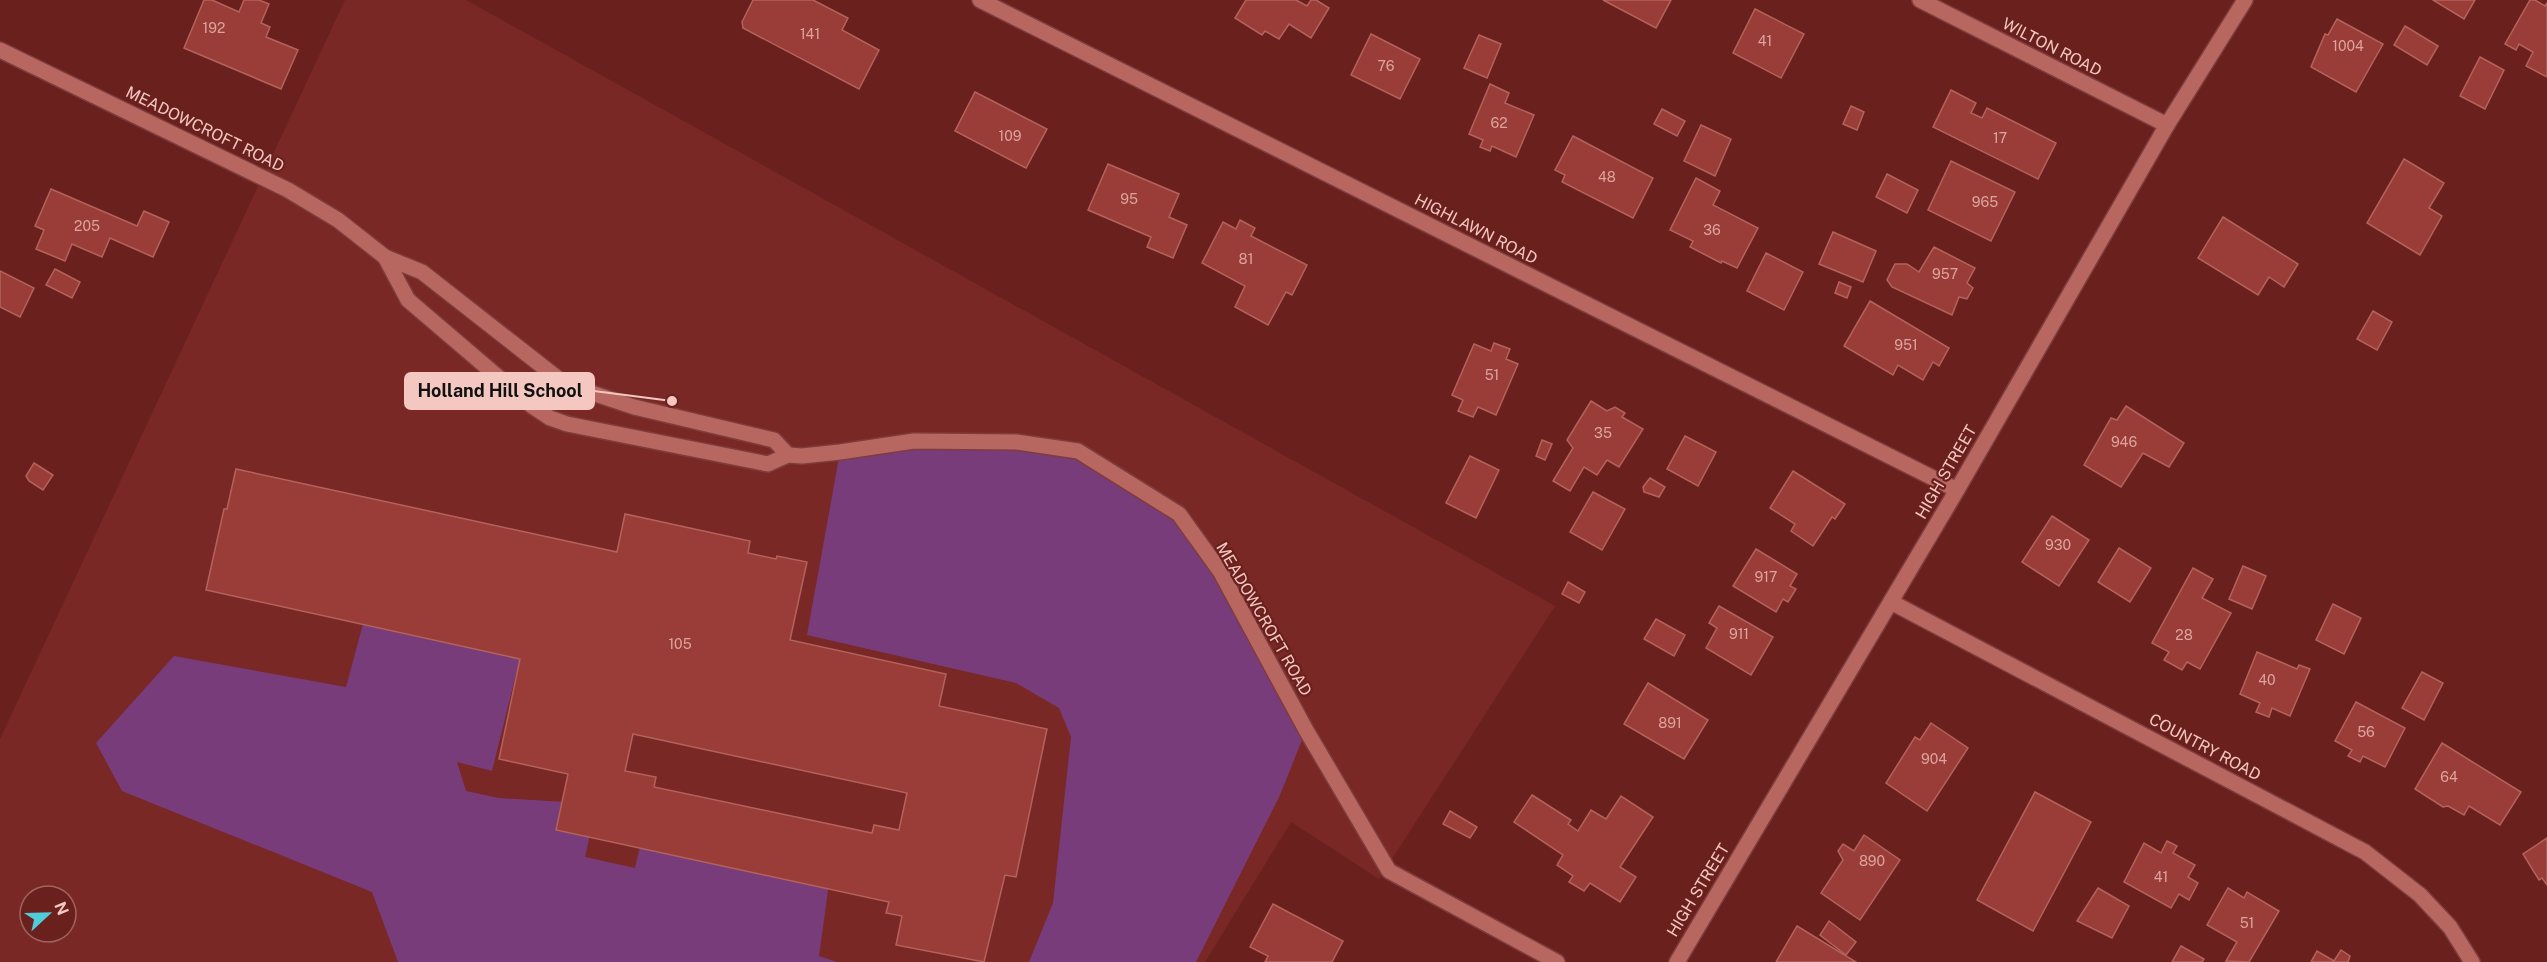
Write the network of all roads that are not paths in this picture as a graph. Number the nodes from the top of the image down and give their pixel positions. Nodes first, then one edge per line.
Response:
1 (980, 0) edge
2 (1920, 0) edge
3 (2246, 0) edge
4 (0, 50) edge
5 (2168, 125) junction
6 (385, 257) junction
7 (788, 454) junction
8 (1957, 490) junction
9 (1891, 602) junction
10 (1557, 962) edge
11 (1677, 962) edge
12 (2472, 962) edge

1 - 8 street, HIGHLAWN ROAD
2 - 5 street, WILTON ROAD
3 - 5 street, HIGH STREET
4 - 6 street, MEADOWCROFT ROAD
5 - 8 street, HIGH STREET
6 - 7 street, MEADOWCROFT ROAD
6 - 7 street, MEADOWCROFT ROAD
7 - 10 street, MEADOWCROFT ROAD
8 - 9 street, HIGH STREET
9 - 11 street, HIGH STREET
9 - 12 street, COUNTRY ROAD

